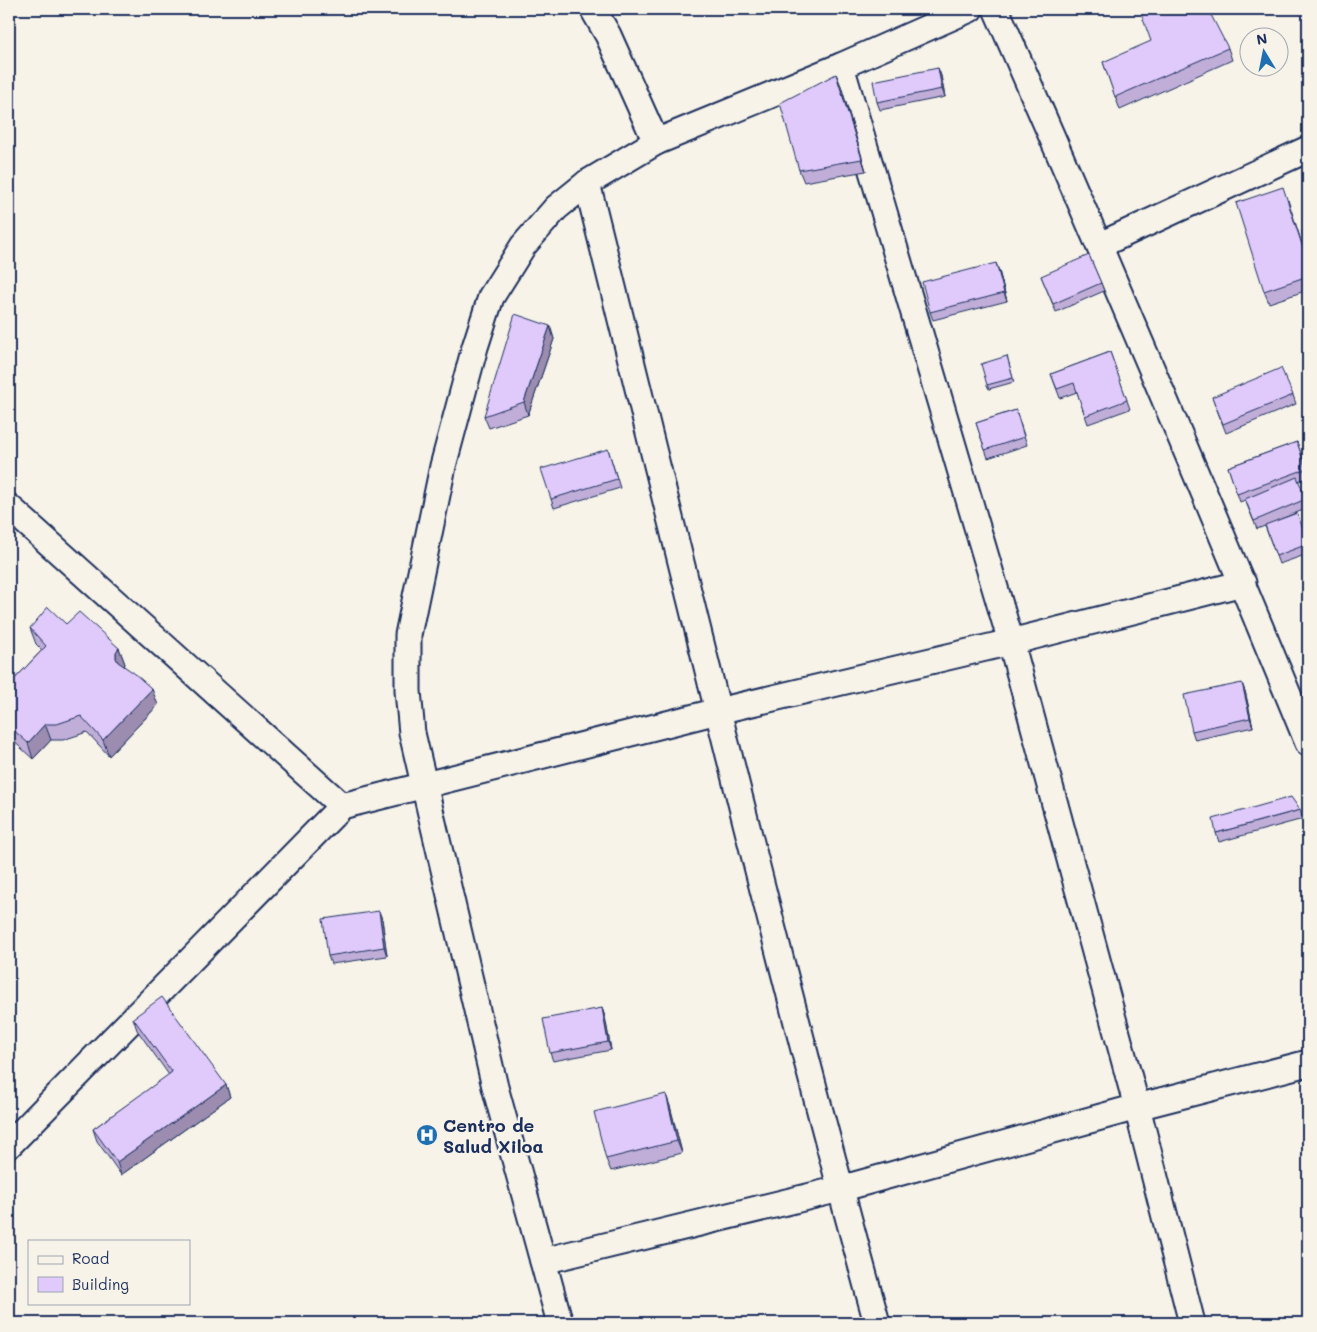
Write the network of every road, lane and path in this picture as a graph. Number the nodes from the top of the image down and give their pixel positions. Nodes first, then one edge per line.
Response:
1 (593, 9) edge
2 (970, 9) edge
3 (996, 9) edge
4 (840, 66) junction
5 (656, 142) junction
6 (1308, 149) edge
7 (587, 182) junction
8 (1100, 245) junction
9 (9, 507) edge
10 (1243, 583) junction
11 (1010, 642) junction
12 (718, 711) junction
13 (1308, 742) edge
14 (424, 785) junction
15 (342, 806) junction
16 (1308, 1063) edge
17 (1137, 1107) junction
18 (9, 1144) edge
19 (840, 1189) junction
20 (543, 1261) junction
21 (560, 1323) edge
22 (878, 1323) edge
23 (1192, 1323) edge

1 - 5 street
2 - 4 street
3 - 8 street
4 - 5 street
4 - 11 street
5 - 7 street
6 - 8 street
7 - 12 street
7 - 14 street
8 - 10 street
9 - 15 street
10 - 11 street
10 - 13 street
11 - 12 street
11 - 17 street
12 - 14 street
12 - 19 street
14 - 15 street
14 - 20 street
15 - 18 street
16 - 17 street
17 - 19 street
17 - 23 street
19 - 20 street
19 - 22 street
20 - 21 street

